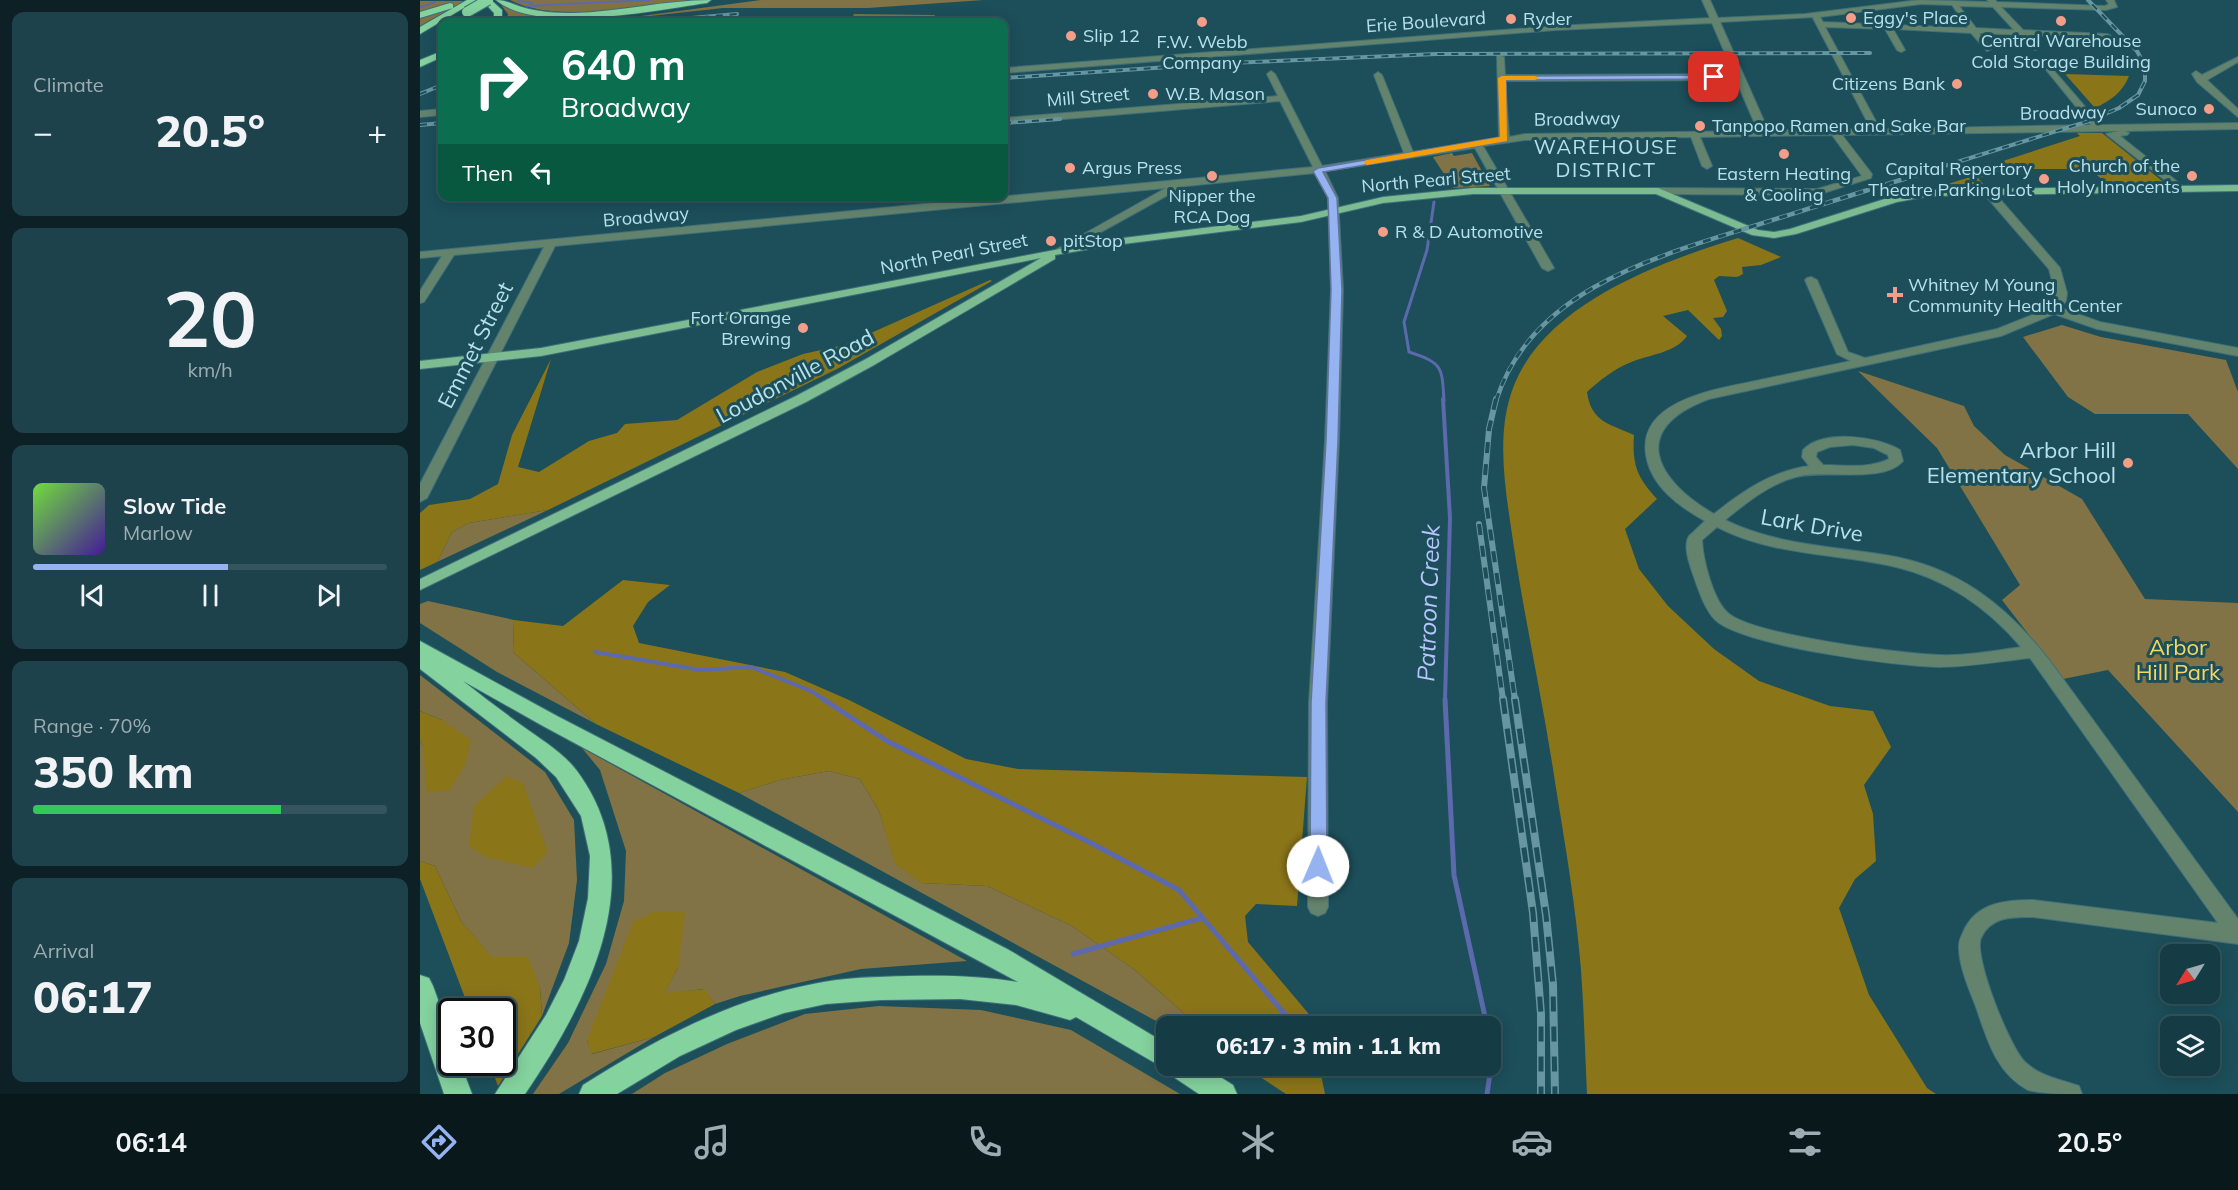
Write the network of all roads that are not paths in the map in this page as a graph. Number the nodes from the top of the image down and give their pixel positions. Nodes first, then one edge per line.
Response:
1 (455, 0) edge
2 (476, 0) edge
3 (707, 0) edge
4 (719, 0) edge
5 (1706, 0) edge
6 (2110, 0) edge
7 (495, 2) edge
8 (1953, 2) junction
9 (1993, 2) edge
10 (420, 7) edge
11 (420, 15) edge
12 (1815, 15) junction
13 (451, 17) edge
14 (499, 18) edge
15 (592, 18) edge
16 (1715, 20) junction
17 (438, 23) edge
18 (1821, 24) junction
19 (1888, 27) junction
20 (438, 29) edge
21 (1974, 30) junction
22 (420, 31) edge
23 (2021, 32) junction
24 (2107, 36) dead end
25 (420, 40) edge
26 (2035, 48) dead end
27 (1901, 50) dead end
28 (1987, 50) dead end
29 (1500, 57) dead end
30 (438, 58) edge
31 (2042, 59) dead end
32 (2238, 59) edge
33 (420, 65) edge
34 (1008, 69) edge
35 (1271, 74) dead end
36 (1378, 75) dead end
37 (1738, 77) junction
38 (1502, 78) junction
39 (1283, 98) junction
40 (438, 112) edge
41 (420, 114) edge
42 (2238, 114) edge
43 (1008, 121) edge
44 (2225, 126) junction
45 (2238, 126) edge
46 (2098, 128) junction
47 (1877, 132) junction
48 (1836, 134) junction
49 (1694, 135) junction
50 (1765, 135) junction
51 (1504, 139) junction
52 (1477, 144) junction
53 (1409, 155) junction
54 (1707, 166) dead end
55 (1318, 171) junction
56 (1178, 185) junction
57 (2238, 188) edge
58 (2180, 189) junction
59 (1506, 190) junction
60 (1658, 191) junction
61 (1717, 192) junction
62 (1988, 192) junction
63 (1008, 198) edge
64 (973, 201) edge
65 (1333, 211) junction
66 (1707, 212) junction
67 (551, 243) junction
68 (1061, 251) junction
69 (450, 252) junction
70 (420, 255) edge
71 (1548, 268) dead end
72 (1811, 280) dead end
73 (420, 300) edge
74 (2054, 310) junction
75 (2238, 352) edge
76 (492, 358) junction
77 (1863, 361) junction
78 (420, 365) edge
79 (1818, 468) junction
80 (420, 498) edge
81 (1714, 521) junction
82 (420, 585) edge
83 (420, 648) edge
84 (2033, 652) junction
85 (420, 659) edge
86 (1318, 907) dead end
87 (2238, 935) edge
88 (420, 986) edge
89 (1116, 1028) junction
90 (1156, 1052) edge
91 (1195, 1076) edge
92 (458, 1094) edge
93 (509, 1094) edge
94 (593, 1094) edge
95 (1223, 1094) edge
96 (2071, 1094) edge

1 - 10 highway
2 - 11 highway
2 - 13 highway
3 - 7 highway
4 - 15 highway
5 - 16 street
6 - 9 street, Erie Boulevard
7 - 13 highway, bridge
7 - 14 highway
8 - 9 street, Erie Boulevard
8 - 12 street, Erie Boulevard
8 - 21 street
9 - 23 street
12 - 16 street, Erie Boulevard
12 - 18 street
16 - 34 street, Erie Boulevard
16 - 37 street
17 - 22 highway
18 - 19 street
18 - 47 street
19 - 21 street
19 - 27 street
20 - 25 highway
21 - 23 street
21 - 28 street
23 - 24 street
23 - 26 street
29 - 38 street
30 - 33 highway
31 - 46 street
32 - 42 street
35 - 39 street
36 - 53 street
37 - 38 street
37 - 50 street
38 - 51 street
39 - 43 street, Mill Street
39 - 55 street
40 - 41 street
44 - 45 street, Broadway
44 - 46 street, Broadway
44 - 58 street
46 - 47 street, Broadway
47 - 48 street, Broadway
48 - 50 street, Broadway
48 - 61 street
49 - 50 street, Broadway
49 - 51 street, Broadway
49 - 54 street
51 - 52 street, Broadway
52 - 53 street, Broadway
52 - 59 street
53 - 55 street, Broadway
55 - 56 street, Broadway
55 - 65 street
56 - 63 street, Broadway
56 - 68 street, Loudonville Road
57 - 58 main road, North Pearl Street
58 - 62 main road, North Pearl Street
59 - 60 main road, North Pearl Street
59 - 65 main road, North Pearl Street
59 - 71 street
60 - 61 street
60 - 66 main road, North Pearl Street
61 - 66 street
62 - 66 main road, North Pearl Street
62 - 74 street
64 - 67 street, Broadway
65 - 68 main road, North Pearl Street
65 - 86 street
67 - 69 street, Broadway
67 - 76 street, Emmet Street
68 - 76 main road, North Pearl Street
68 - 82 main road, Loudonville Road
69 - 70 street, Broadway
69 - 73 street
72 - 77 street
74 - 75 street
74 - 77 street, Lark Drive
76 - 78 main road, North Pearl Street
76 - 80 street, Emmet Street
77 - 81 street, Lark Drive
79 - 79 street
79 - 81 street
81 - 84 street, Lark Drive
81 - 84 street
83 - 89 highway
84 - 87 street, Lark Drive
85 - 93 highway
87 - 96 street
88 - 92 highway
89 - 90 highway
89 - 94 highway
91 - 95 highway

